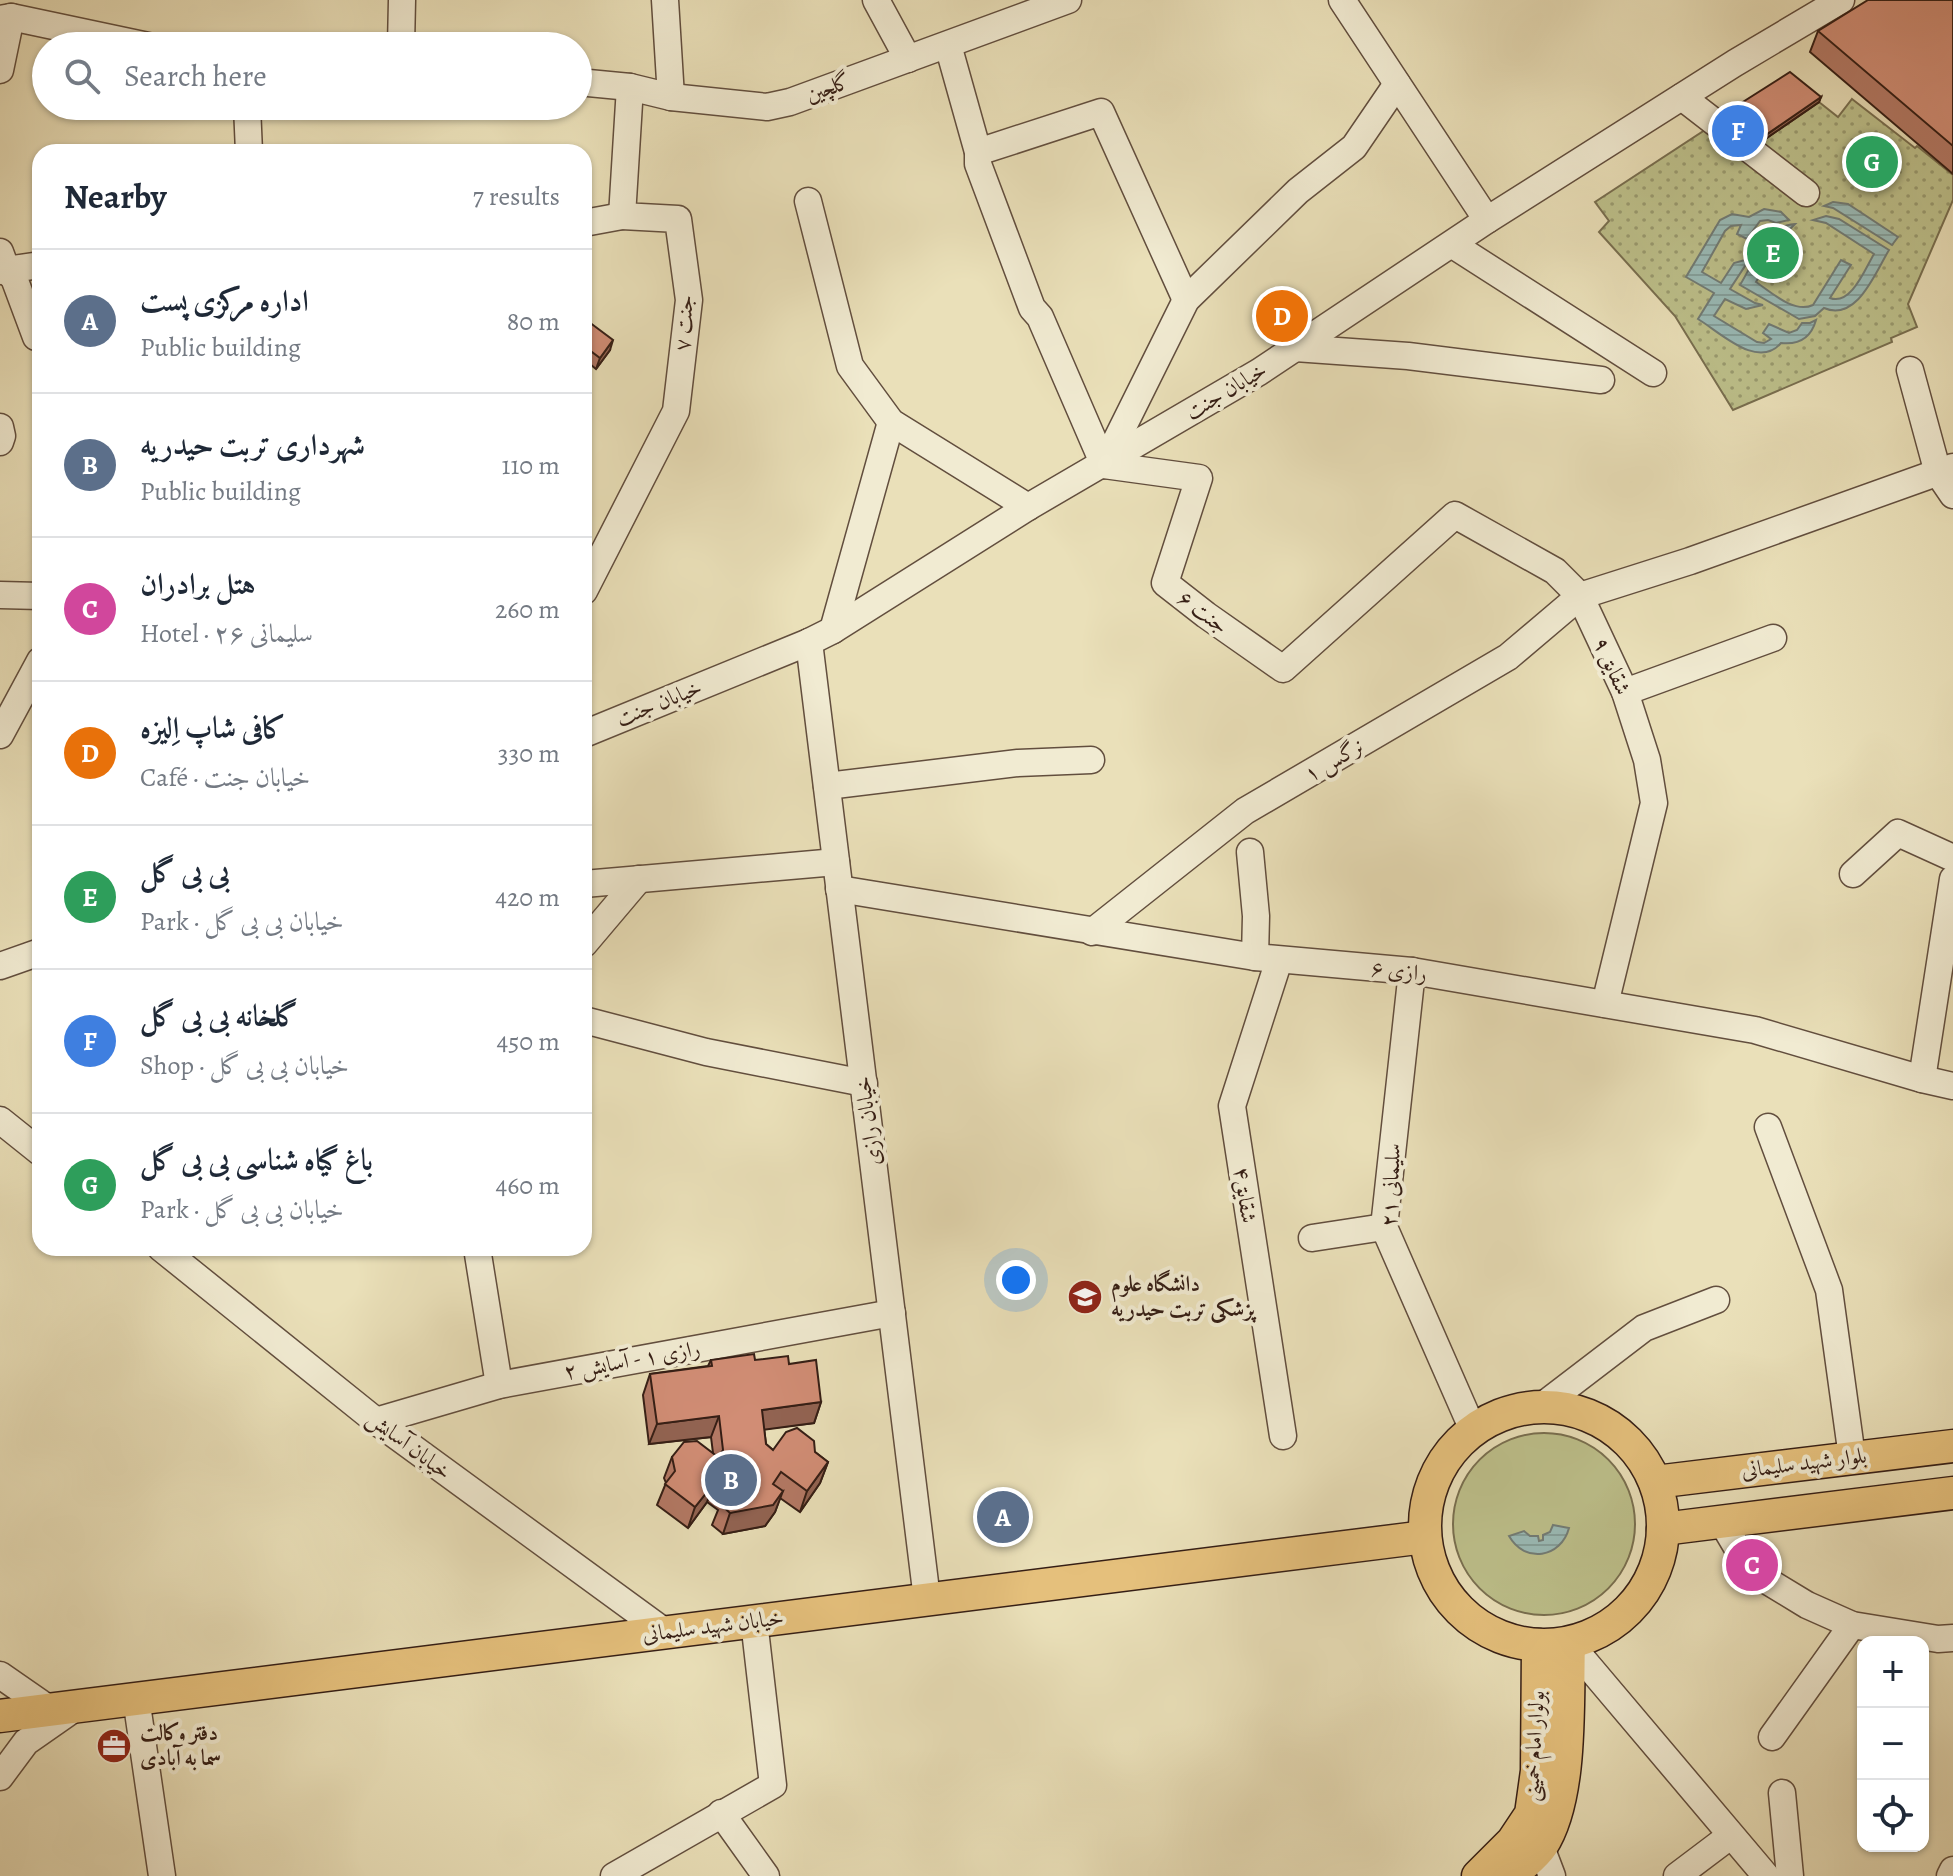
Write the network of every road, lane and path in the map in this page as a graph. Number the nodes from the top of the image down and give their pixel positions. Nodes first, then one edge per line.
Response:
1 (402, 0) edge
2 (665, 0) edge
3 (876, 0) edge
4 (1068, 0) edge
5 (1342, 0) edge
6 (1841, 0) edge
7 (6, 18) edge
8 (77, 32) edge
9 (401, 32) edge
10 (948, 45) junction
11 (908, 59) junction
12 (0, 70) edge
13 (592, 83) edge
14 (1397, 84) junction
15 (630, 87) junction
16 (671, 97) junction
17 (1682, 97) junction
18 (248, 120) edge
19 (249, 144) edge
20 (978, 152) junction
21 (1806, 193) dead end
22 (808, 201) dead end
23 (622, 216) junction
24 (1487, 220) junction
25 (592, 222) edge
26 (1453, 245) junction
27 (2, 265) edge
28 (32, 265) edge
29 (1186, 300) junction
30 (32, 326) edge
31 (1295, 348) junction
32 (1910, 370) dead end
33 (1653, 373) dead end
34 (1601, 380) dead end
35 (891, 422) junction
36 (0, 427) edge
37 (0, 442) edge
38 (1104, 465) junction
39 (1946, 470) edge
40 (1953, 495) edge
41 (1028, 507) junction
42 (592, 575) edge
43 (0, 595) edge
44 (32, 596) edge
45 (1580, 596) junction
46 (1363, 599) joint
47 (833, 630) junction
48 (1773, 638) dead end
49 (809, 642) junction
50 (32, 676) edge
51 (1625, 692) junction
52 (592, 731) edge
53 (0, 735) edge
54 (1091, 760) dead end
55 (827, 786) junction
56 (1250, 852) dead end
57 (1953, 858) edge
58 (1853, 874) dead end
59 (838, 876) junction
60 (639, 879) junction
61 (1953, 879) edge
62 (592, 883) edge
63 (1092, 932) junction
64 (1949, 934) edge
65 (592, 935) edge
66 (32, 955) edge
67 (1267, 959) junction
68 (2, 965) edge
69 (1412, 971) junction
70 (1605, 1004) junction
71 (592, 1022) edge
72 (1922, 1079) junction
73 (864, 1083) junction
74 (1953, 1086) edge
75 (0, 1120) edge
76 (1768, 1127) dead end
77 (32, 1146) edge
78 (1384, 1227) junction
79 (1312, 1238) dead end
80 (171, 1256) edge
81 (478, 1256) edge
82 (1716, 1300) dead end
83 (892, 1313) junction
84 (499, 1385) junction
85 (1542, 1406) junction
86 (376, 1421) junction
87 (1473, 1430) junction
88 (1283, 1436) dead end
89 (1953, 1446) edge
90 (1852, 1457) junction
91 (1655, 1482) junction
92 (1953, 1493) edge
93 (1722, 1522) junction
94 (1663, 1529) junction
95 (1425, 1537) junction
96 (927, 1599) junction
97 (754, 1621) junction
98 (1852, 1625) junction
99 (665, 1632) junction
100 (1953, 1638) edge
101 (1554, 1644) junction
102 (0, 1675) edge
103 (136, 1698) junction
104 (64, 1707) junction
105 (0, 1716) edge
106 (1772, 1737) dead end
107 (0, 1777) edge
108 (1782, 1793) dead end
109 (721, 1813) junction
110 (1730, 1836) junction
111 (1546, 1862) edge
112 (1953, 1870) edge
113 (162, 1876) edge
114 (614, 1876) edge
115 (766, 1876) edge
116 (1478, 1876) edge
117 (1511, 1876) edge
118 (1677, 1876) edge
119 (1766, 1876) edge
120 (1790, 1876) edge
121 (1950, 1876) edge

1 - 9 street
2 - 16 street
3 - 11 street
4 - 10 street, گلچین
5 - 14 street
6 - 17 street, خیابان جنت
7 - 8 street
7 - 12 street
10 - 11 street, گلچین
10 - 20 street
11 - 16 street, گلچین
13 - 15 street, گلچین
14 - 24 street
14 - 29 street
15 - 16 street, گلچین
15 - 23 street
17 - 21 street
17 - 24 street, خیابان جنت
18 - 19 street
20 - 29 street
20 - 38 street
22 - 35 street
23 - 25 street
23 - 42 street, جنت ۷
24 - 26 street, خیابان جنت
26 - 31 street, خیابان جنت
26 - 33 street
27 - 28 street
27 - 30 street
29 - 38 street
31 - 34 street
31 - 38 street, خیابان جنت
32 - 39 street
35 - 41 street
35 - 47 street
36 - 37 street
38 - 41 street, خیابان جنت
38 - 46 street, جنت ۶
39 - 40 street
39 - 45 street
41 - 47 street, خیابان جنت
43 - 44 street
45 - 46 street, شقایق ۹
45 - 51 street, شقایق ۹
45 - 63 street, نرگس ۱
47 - 49 street, خیابان جنت
48 - 51 street
49 - 52 street, خیابان جنت
49 - 55 street, خیابان رازی
50 - 53 street
51 - 70 street, شقایق ۹
54 - 55 street
55 - 59 street, خیابان رازی
56 - 67 street, شقایق۴
57 - 58 street
59 - 60 street, رازی ۶
59 - 63 street, رازی ۶
59 - 73 street, خیابان رازی
60 - 62 street, رازی ۶
60 - 65 street
61 - 64 street
63 - 67 street, رازی ۶
64 - 72 street
66 - 68 street
67 - 69 street, رازی ۶
67 - 88 street, شقایق۴
69 - 70 street, رازی ۶
69 - 78 street, سلیمانی ۲۱
70 - 72 street, رازی ۶
71 - 73 street
72 - 74 street, رازی ۶
73 - 83 street, خیابان رازی
75 - 77 street
76 - 90 street
78 - 79 street
78 - 87 street, سلیمانی ۲۱
80 - 86 street, خیابان آسایش
81 - 84 street
82 - 85 street
83 - 84 street, رازی ۱ - آسایش ۲
83 - 96 street, خیابان رازی
84 - 86 street, رازی ۱ - آسایش ۲
85 - 87 main road
85 - 91 main road
86 - 99 street, خیابان آسایش
87 - 95 main road
89 - 90 main road, بلوار شهید سلیمانی
90 - 91 main road, بلوار شهید سلیمانی
91 - 94 main road
92 - 93 main road
93 - 94 main road
93 - 98 street
94 - 101 main road
95 - 96 main road, خیابان شهید سلیمانی
95 - 101 main road
96 - 97 main road, خیابان شهید سلیمانی
97 - 99 main road, خیابان شهید سلیمانی
97 - 109 street
98 - 100 street
98 - 106 street
99 - 103 main road, خیابان شهید سلیمانی
101 - 110 street
101 - 111 main road, بولوار امام خمینی
101 - 116 main road, بولوار امام خمینی
102 - 104 street
103 - 104 main road, خیابان شهید سلیمانی
103 - 113 street
104 - 105 main road, خیابان شهید سلیمانی
104 - 107 street
108 - 120 street
109 - 114 street
109 - 115 street
110 - 118 street
110 - 119 street
111 - 117 main road, بولوار امام خمینی
112 - 121 street

